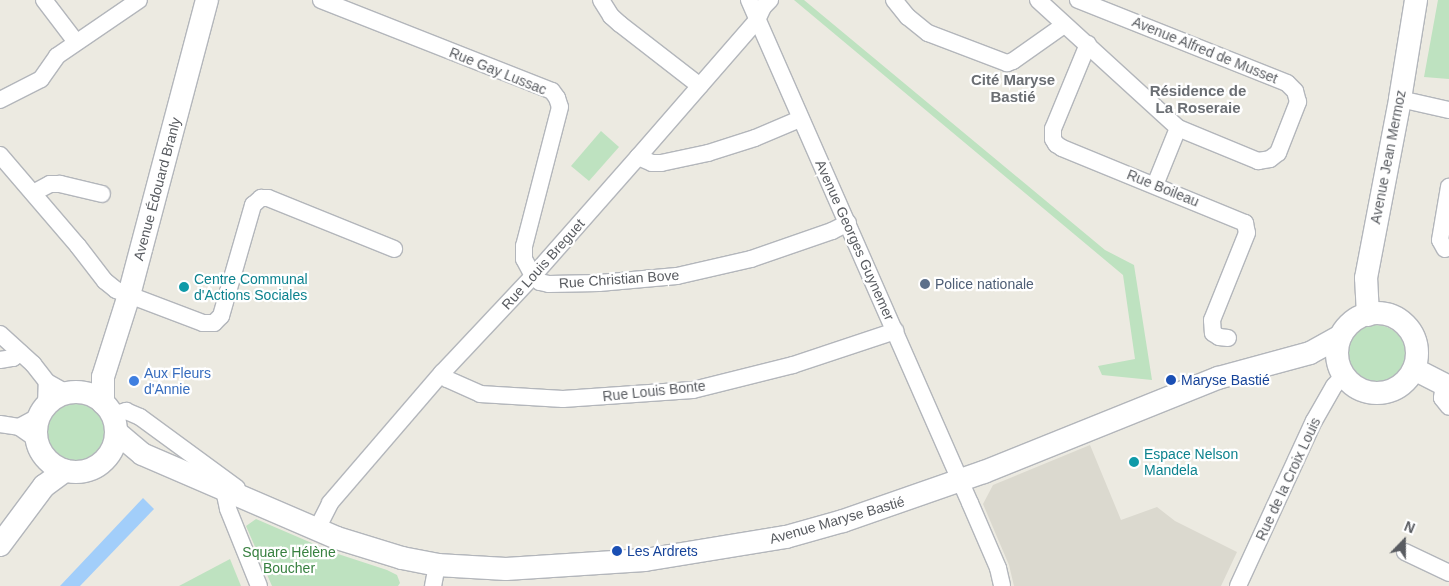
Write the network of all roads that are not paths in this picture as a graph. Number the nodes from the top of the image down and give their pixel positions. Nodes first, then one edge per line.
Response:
1 (44, 0) edge
2 (139, 0) edge
3 (207, 0) edge
4 (321, 0) edge
5 (601, 0) edge
6 (749, 0) edge
7 (770, 0) edge
8 (894, 0) edge
9 (1038, 0) edge
10 (1078, 0) edge
11 (1416, 0) edge
12 (757, 20) junction
13 (1064, 25) junction
14 (76, 42) junction
15 (1088, 44) junction
16 (700, 86) junction
17 (1400, 98) junction
18 (0, 100) edge
19 (1449, 110) edge
20 (800, 119) junction
21 (1178, 128) junction
22 (0, 155) edge
23 (638, 157) junction
24 (1155, 185) junction
25 (1449, 187) edge
26 (33, 193) junction
27 (102, 194) dead end
28 (848, 223) junction
29 (394, 249) dead end
30 (1444, 249) dead end
31 (533, 276) junction
32 (129, 295) junction
33 (1368, 314) junction
34 (895, 332) junction
35 (0, 334) edge
36 (1342, 336) junction
37 (1228, 338) dead end
38 (20, 352) junction
39 (1310, 353) junction
40 (0, 360) edge
41 (1341, 368) junction
42 (1414, 369) junction
43 (442, 373) junction
44 (47, 382) junction
45 (1447, 386) edge
46 (97, 407) junction
47 (1449, 407) edge
48 (35, 422) junction
49 (0, 424) edge
50 (142, 454) junction
51 (107, 457) junction
52 (57, 466) junction
53 (960, 481) junction
54 (224, 490) junction
55 (260, 505) junction
56 (317, 530) junction
57 (0, 545) edge
58 (1405, 552) dead end
59 (1449, 573) edge
60 (435, 576) edge
61 (259, 586) edge
62 (1002, 586) edge
63 (1238, 586) edge

1 - 14 street
2 - 14 street
3 - 32 street, Avenue Édouard Branly
4 - 31 street, Rue Gay Lussac
5 - 16 street
6 - 12 street, Avenue Georges Guynemer
7 - 12 street, Rue Louis Breguet
8 - 13 street
9 - 13 street
10 - 21 street, Avenue Alfred de Musset
11 - 17 street, Avenue Jean Mermoz
12 - 16 street, Rue Louis Breguet
12 - 20 street, Avenue Georges Guynemer
13 - 15 street
14 - 18 street
15 - 21 street
15 - 24 street, Rue Boileau
16 - 23 street, Rue Louis Breguet
17 - 19 street
17 - 33 street, Avenue Jean Mermoz
20 - 23 street
20 - 28 street, Avenue Georges Guynemer
21 - 24 street
22 - 26 street
23 - 31 street, Rue Louis Breguet
24 - 37 street, Rue Boileau
25 - 30 street
26 - 27 street
26 - 32 street
28 - 31 street, Rue Christian Bove
28 - 34 street, Avenue Georges Guynemer
29 - 32 street
31 - 43 street, Rue Louis Breguet
32 - 46 street, Avenue Édouard Branly
33 - 36 street
33 - 42 street
34 - 43 street, Rue Louis Bonte
34 - 53 street, Avenue Georges Guynemer
35 - 38 street
36 - 39 street, Avenue Maryse Bastié
36 - 41 street
38 - 40 street
38 - 44 street
39 - 41 street
39 - 53 street, Avenue Maryse Bastié
41 - 42 street
41 - 63 street, Rue de la Croix Louis
42 - 45 street
43 - 56 street, Rue Louis Breguet
44 - 46 street
44 - 48 street
45 - 47 street
46 - 48 street
46 - 50 street, Avenue Maryse Bastié
46 - 51 street
46 - 55 street, Avenue Maryse Bastié
48 - 49 street
48 - 52 street
50 - 51 street, Avenue Maryse Bastié
50 - 54 street, Avenue Maryse Bastié
51 - 52 street
52 - 57 street
53 - 60 street, Avenue Maryse Bastié
53 - 62 street, Avenue Georges Guynemer
54 - 55 street, Avenue Maryse Bastié
54 - 61 street
55 - 56 street, Avenue Maryse Bastié
56 - 60 street, Avenue Maryse Bastié
58 - 59 street

